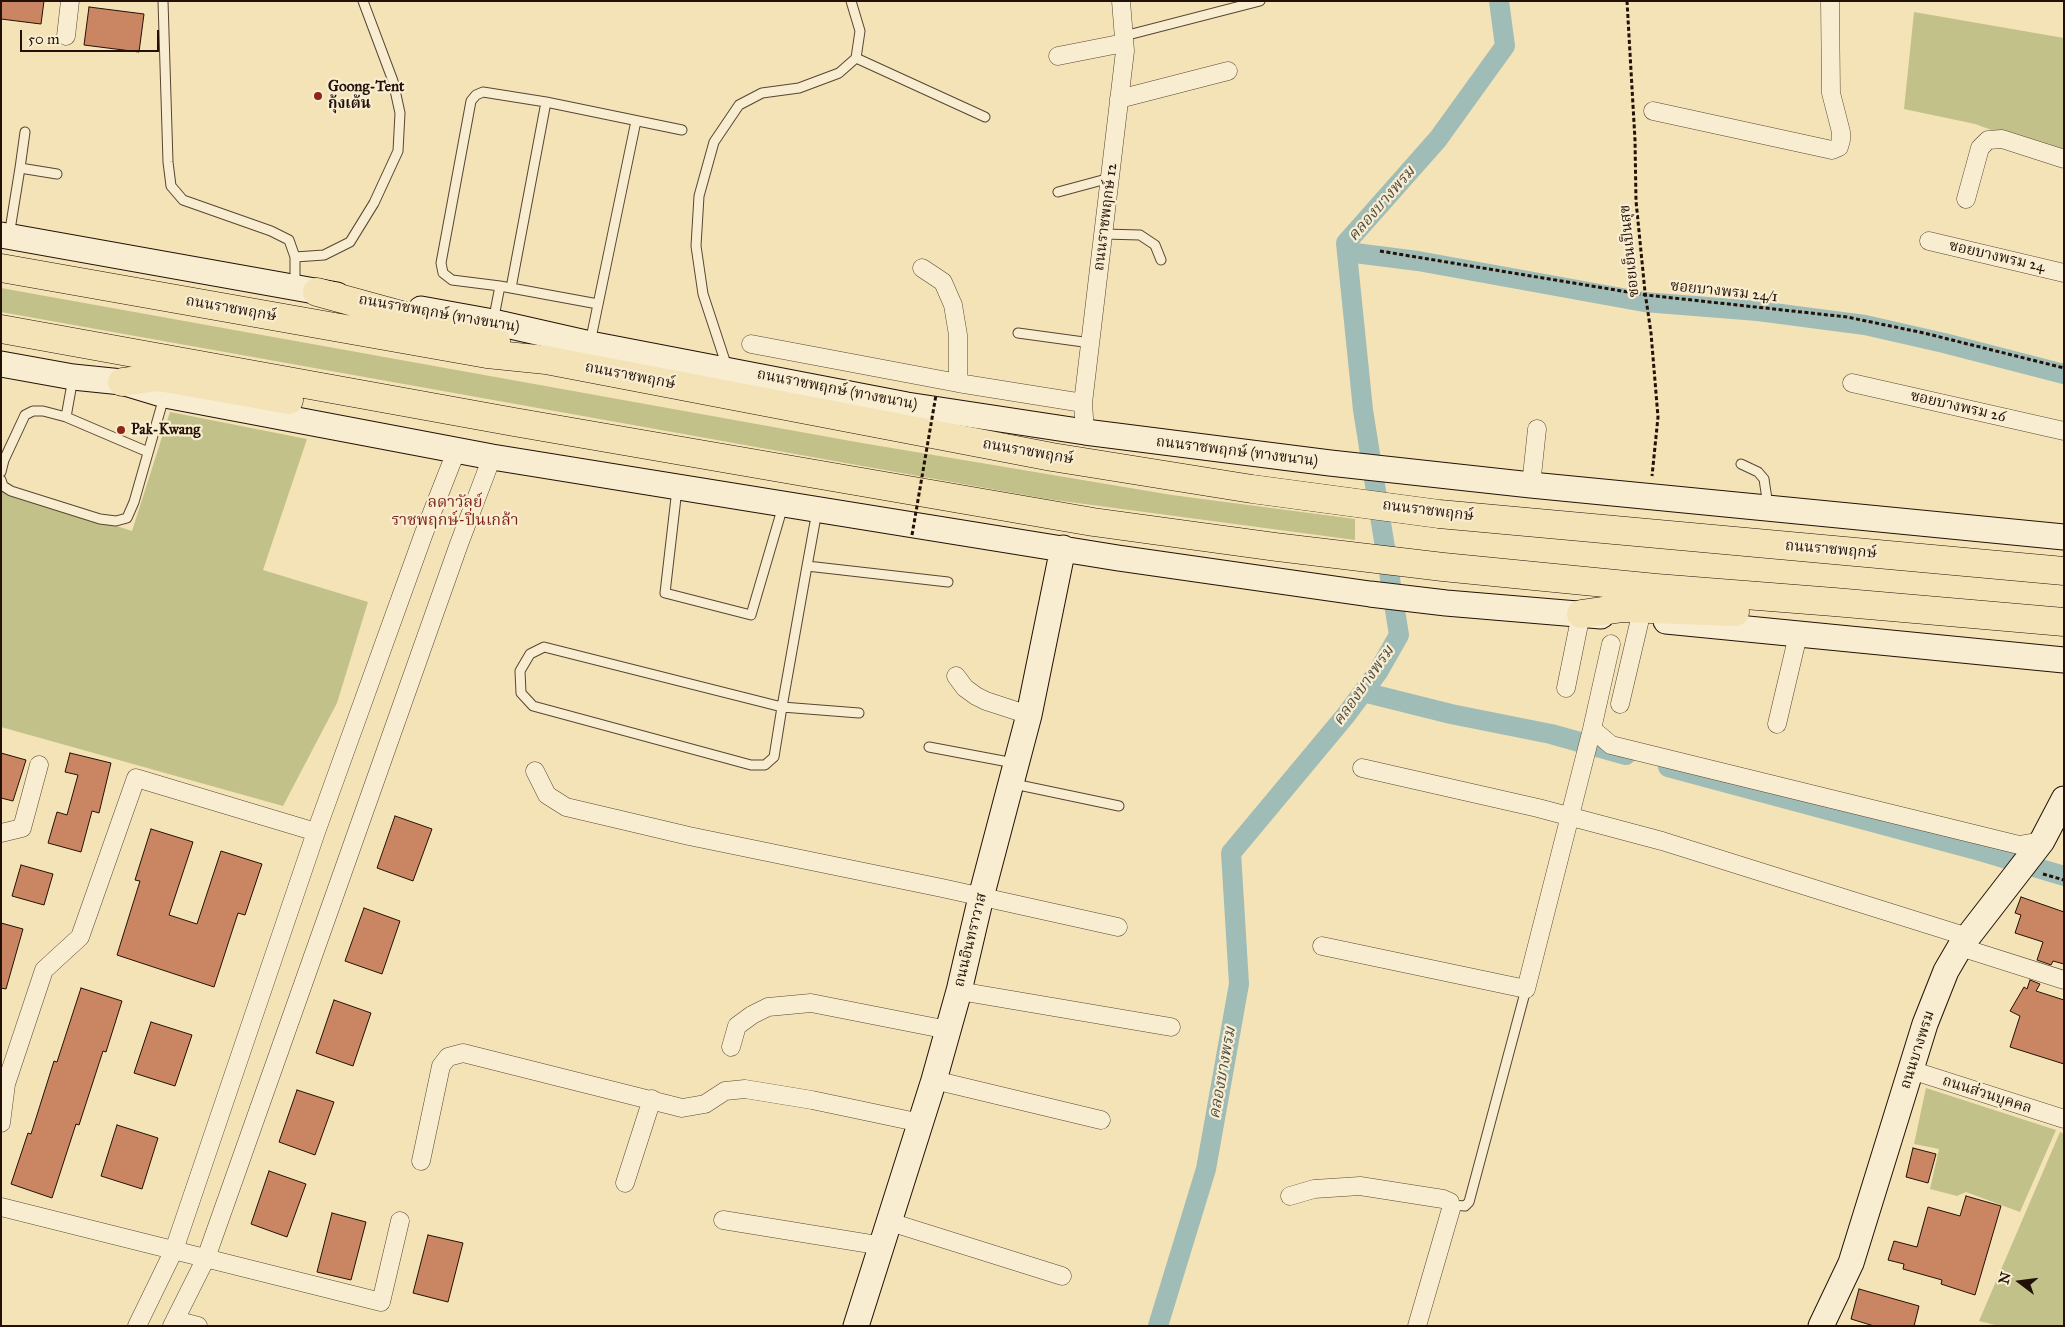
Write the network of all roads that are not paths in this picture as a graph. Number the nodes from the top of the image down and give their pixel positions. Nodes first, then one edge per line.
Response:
1 (70, 1) edge
2 (163, 1) edge
3 (363, 1) edge
4 (852, 1) edge
5 (1121, 1) edge
6 (1260, 1) edge
7 (1830, 1) edge
8 (66, 36) dead end
9 (1124, 39) junction
10 (1058, 56) dead end
11 (856, 58) junction
12 (1228, 71) dead end
13 (1119, 99) junction
14 (546, 102) junction
15 (1653, 111) dead end
16 (985, 117) dead end
17 (636, 121) junction
18 (682, 130) dead end
19 (25, 132) dead end
20 (2064, 159) edge
21 (20, 168) junction
22 (57, 174) dead end
23 (1110, 178) junction
24 (1058, 192) dead end
25 (1966, 199) dead end
26 (1104, 234) junction
27 (5, 236) edge
28 (1929, 241) dead end
29 (295, 257) junction
30 (1161, 260) dead end
31 (1, 268) edge
32 (922, 268) dead end
33 (2064, 273) edge
34 (500, 286) junction
35 (511, 288) junction
36 (306, 289) junction
37 (598, 304) junction
38 (493, 322) junction
39 (1, 329) edge
40 (1018, 333) dead end
41 (1091, 343) junction
42 (590, 344) junction
43 (751, 344) dead end
44 (546, 360) junction
45 (1, 364) edge
46 (728, 369) junction
47 (73, 377) junction
48 (122, 382) junction
49 (958, 383) junction
50 (1852, 383) dead end
51 (165, 395) junction
52 (1083, 403) junction
53 (66, 417) junction
54 (514, 422) junction
55 (1537, 429) dead end
56 (2064, 431) edge
57 (1085, 432) junction
58 (457, 449) junction
59 (148, 452) junction
60 (492, 457) junction
61 (1742, 464) dead end
62 (1, 472) edge
63 (1, 480) edge
64 (1531, 485) junction
65 (678, 486) junction
66 (784, 503) junction
67 (817, 509) junction
68 (1769, 509) junction
69 (2064, 537) edge
70 (1063, 548) junction
71 (807, 566) junction
72 (2064, 571) edge
73 (948, 582) dead end
74 (1834, 602) junction
75 (1581, 614) junction
76 (1646, 619) junction
77 (2064, 622) edge
78 (1798, 635) junction
79 (1611, 644) dead end
80 (2063, 660) edge
81 (956, 676) dead end
82 (1566, 688) dead end
83 (1620, 704) dead end
84 (782, 707) junction
85 (859, 713) dead end
86 (1029, 715) junction
87 (1777, 724) dead end
88 (1589, 737) junction
89 (929, 747) dead end
90 (39, 765) dead end
91 (1362, 768) dead end
92 (535, 771) dead end
93 (1014, 773) junction
94 (1118, 806) dead end
95 (2061, 810) edge
96 (1569, 817) junction
97 (316, 832) junction
98 (1, 833) edge
99 (2039, 844) junction
100 (981, 898) junction
101 (1118, 927) dead end
102 (1964, 942) junction
103 (1322, 946) dead end
104 (2064, 980) edge
105 (1526, 989) junction
106 (959, 991) junction
107 (1171, 1027) dead end
108 (948, 1030) junction
109 (731, 1047) dead end
110 (1911, 1070) junction
111 (934, 1080) junction
112 (652, 1099) junction
113 (2064, 1119) edge
114 (1101, 1120) dead end
115 (1, 1123) edge
116 (921, 1123) junction
117 (421, 1161) dead end
118 (626, 1183) dead end
119 (1290, 1196) dead end
120 (1452, 1205) junction
121 (1, 1207) edge
122 (723, 1220) dead end
123 (400, 1221) dead end
124 (890, 1222) junction
125 (883, 1246) junction
126 (174, 1250) junction
127 (206, 1258) junction
128 (1062, 1276) dead end
129 (174, 1323) edge
130 (137, 1326) edge
131 (198, 1326) edge
132 (856, 1326) edge
133 (1417, 1326) edge
134 (1821, 1326) edge

1 - 8 street
2 - 29 lane
3 - 29 lane
4 - 11 lane
5 - 9 street, ถนนราชพฤกษ์ 12
6 - 9 lane
7 - 15 street
9 - 10 street
9 - 13 street, ถนนราชพฤกษ์ 12
11 - 16 lane
11 - 46 lane
12 - 13 street
13 - 23 street, ถนนราชพฤกษ์ 12
14 - 17 lane
14 - 34 lane
14 - 35 lane
17 - 18 lane
17 - 37 lane
19 - 21 lane
20 - 25 street
21 - 22 lane
21 - 27 lane
23 - 24 lane
23 - 26 street, ถนนราชพฤกษ์ 12
26 - 30 lane
26 - 41 street, ถนนราชพฤกษ์ 12
27 - 36 main road, ถนนราชพฤกษ์ (ทางขนาน)
28 - 33 street, ซอยบางพรม 24
29 - 36 lane
31 - 44 main road, ถนนราชพฤกษ์
32 - 49 street
34 - 35 lane
34 - 38 lane
35 - 37 lane
36 - 38 main road, ถนนราชพฤกษ์ (ทางขนาน)
36 - 44 main road
37 - 42 lane
38 - 42 main road, ถนนราชพฤกษ์ (ทางขนาน)
39 - 54 main road
40 - 41 lane
41 - 52 street, ถนนราชพฤกษ์ 12
42 - 46 main road, ถนนราชพฤกษ์ (ทางขนาน)
43 - 49 street
44 - 72 main road, ถนนราชพฤกษ์
45 - 47 main road
46 - 57 main road, ถนนราชพฤกษ์ (ทางขนาน)
47 - 48 main road
47 - 53 lane
48 - 51 main road
48 - 54 main road
49 - 52 street
50 - 56 street, ซอยบางพรม 26
51 - 58 main road
51 - 59 lane
52 - 57 street, ถนนราชพฤกษ์ 12
53 - 59 lane
53 - 62 lane
54 - 74 main road
55 - 64 street
57 - 64 main road, ถนนราชพฤกษ์ (ทางขนาน)
58 - 60 main road
58 - 97 street
59 - 63 lane
60 - 65 main road
60 - 127 street
61 - 68 lane
64 - 68 main road, ถนนราชพฤกษ์ (ทางขนาน)
65 - 66 main road
65 - 66 lane
66 - 67 main road
67 - 70 main road
67 - 71 lane
68 - 69 main road
70 - 75 main road
70 - 86 main road, ถนนอินทราวาส
71 - 73 lane
71 - 84 lane
74 - 75 main road
74 - 77 main road
75 - 76 main road
75 - 82 street
76 - 78 main road
76 - 83 street
78 - 80 main road
78 - 87 street
79 - 88 street
81 - 86 street
84 - 84 lane
84 - 85 lane
86 - 93 main road, ถนนอินทราวาส
88 - 96 street
88 - 99 street
89 - 93 lane
90 - 98 street
91 - 96 street
92 - 100 street
93 - 94 lane
93 - 100 main road, ถนนอินทราวาส
95 - 99 main road, ถนนบางพรม
96 - 102 street
96 - 105 street
97 - 115 street
97 - 126 street
99 - 102 main road, ถนนบางพรม
100 - 101 street
100 - 106 main road, ถนนอินทราวาส
102 - 104 street
102 - 110 main road, ถนนบางพรม
103 - 105 street
105 - 120 lane
106 - 107 street
106 - 108 main road, ถนนอินทราวาส
108 - 109 street
108 - 111 main road, ถนนอินทราวาส
110 - 113 street, ถนนส่วนบุคคล
110 - 134 main road, ถนนบางพรม
111 - 114 street
111 - 116 main road, ถนนอินทราวาส
112 - 116 street
112 - 117 street
112 - 118 street
116 - 124 main road, ถนนอินทราวาส
119 - 120 street
120 - 133 street
121 - 126 street
122 - 125 street
123 - 127 street
124 - 125 main road, ถนนอินทราวาส
124 - 128 street
125 - 132 main road, ถนนอินทราวาส
126 - 127 street
126 - 130 street
127 - 129 street
129 - 131 street

